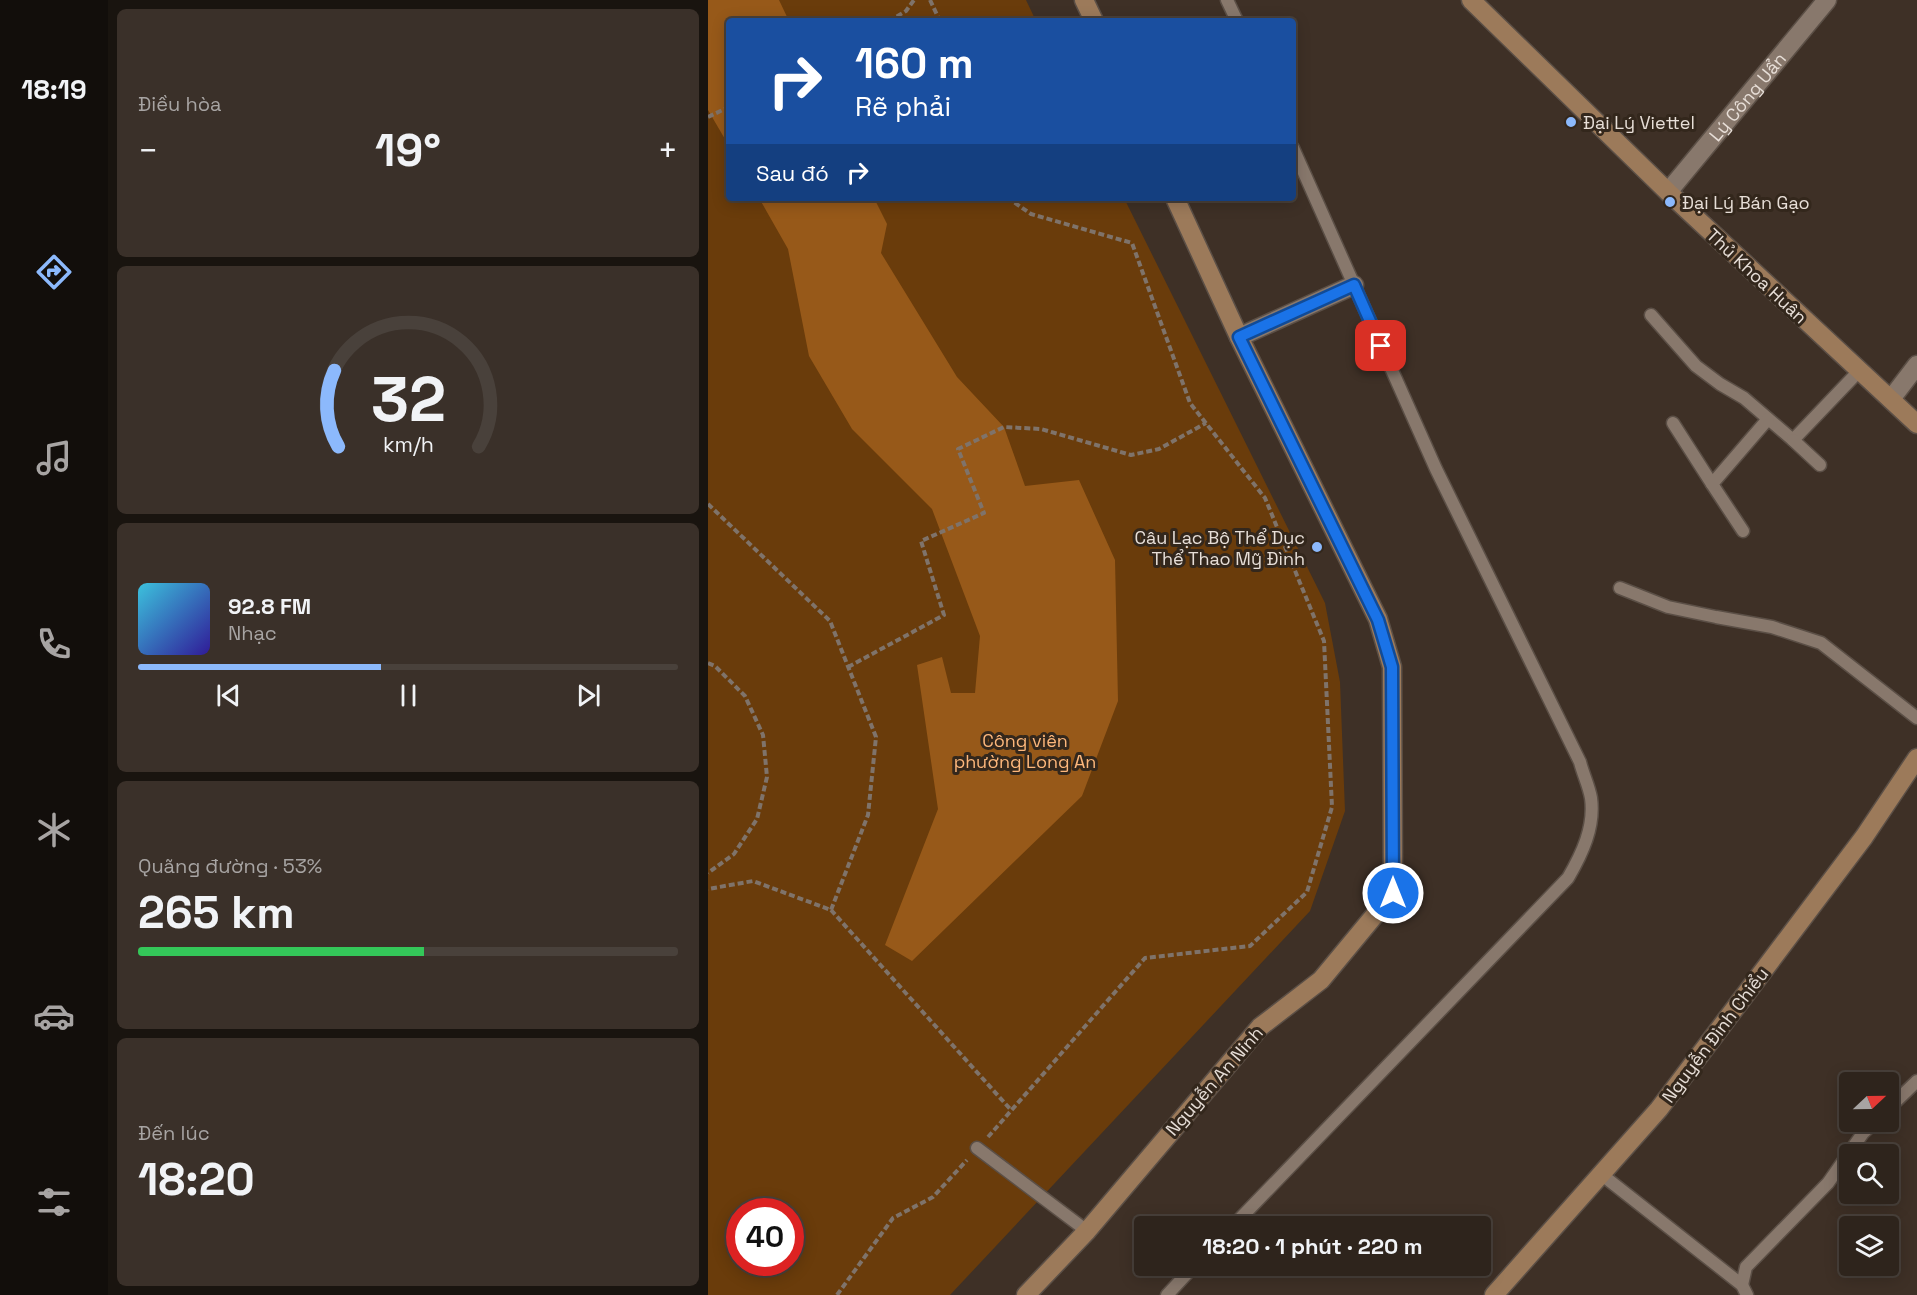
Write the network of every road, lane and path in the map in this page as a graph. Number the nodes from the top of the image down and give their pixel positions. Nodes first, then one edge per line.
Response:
1 (914, 0) edge
2 (930, 0) edge
3 (1084, 0) edge
4 (1227, 0) edge
5 (1471, 0) edge
6 (1827, 0) edge
7 (894, 18) edge
8 (939, 18) edge
9 (1093, 18) edge
10 (1236, 18) edge
11 (726, 108) edge
12 (708, 117) edge
13 (1296, 155) edge
14 (1668, 192) junction
15 (1012, 201) edge
16 (1176, 201) edge
17 (1354, 285) junction
18 (1651, 315) dead end
19 (1239, 337) junction
20 (1917, 365) edge
21 (1859, 371) junction
22 (1891, 399) junction
23 (1768, 419) junction
24 (1206, 423) junction
25 (1673, 423) dead end
26 (1917, 424) edge
27 (1793, 441) junction
28 (1820, 465) dead end
29 (1712, 484) junction
30 (708, 504) edge
31 (1743, 531) dead end
32 (1620, 588) dead end
33 (708, 663) edge
34 (849, 667) junction
35 (1917, 718) edge
36 (1917, 758) edge
37 (708, 873) edge
38 (708, 889) edge
39 (831, 910) junction
40 (1917, 1081) edge
41 (1899, 1098) edge
42 (1011, 1110) junction
43 (1864, 1132) edge
44 (977, 1148) junction
45 (1601, 1174) junction
46 (1243, 1216) edge
47 (1087, 1231) junction
48 (1185, 1276) edge
49 (1744, 1290) edge
50 (837, 1295) edge
51 (1026, 1295) edge
52 (1167, 1295) edge
53 (1494, 1295) edge

1 - 7 path
2 - 8 path
3 - 9 street
4 - 10 lane
5 - 14 street, Thủ Khoa Huân
6 - 14 street, Lý Công Uẩn
11 - 12 path
13 - 17 lane
14 - 21 street, Thủ Khoa Huân
15 - 24 path
16 - 19 street, Nguyễn An Ninh
17 - 19 street
17 - 46 lane
18 - 23 lane
19 - 47 street, Nguyễn An Ninh
20 - 22 street
21 - 22 street, Thủ Khoa Huân
21 - 27 lane
22 - 26 street, Thủ Khoa Huân
23 - 27 lane
23 - 29 lane
24 - 34 path
24 - 42 path
25 - 29 lane
27 - 28 lane
29 - 31 lane
30 - 34 path
32 - 35 lane
33 - 37 path
34 - 39 path
36 - 45 street, Nguyễn Đình Chiểu
38 - 39 path
39 - 42 path
40 - 41 lane
42 - 44 path
43 - 49 lane
44 - 47 lane
44 - 50 path
45 - 49 lane
45 - 53 street, Nguyễn Đình Chiểu
47 - 51 street, Nguyễn An Ninh
48 - 52 lane

